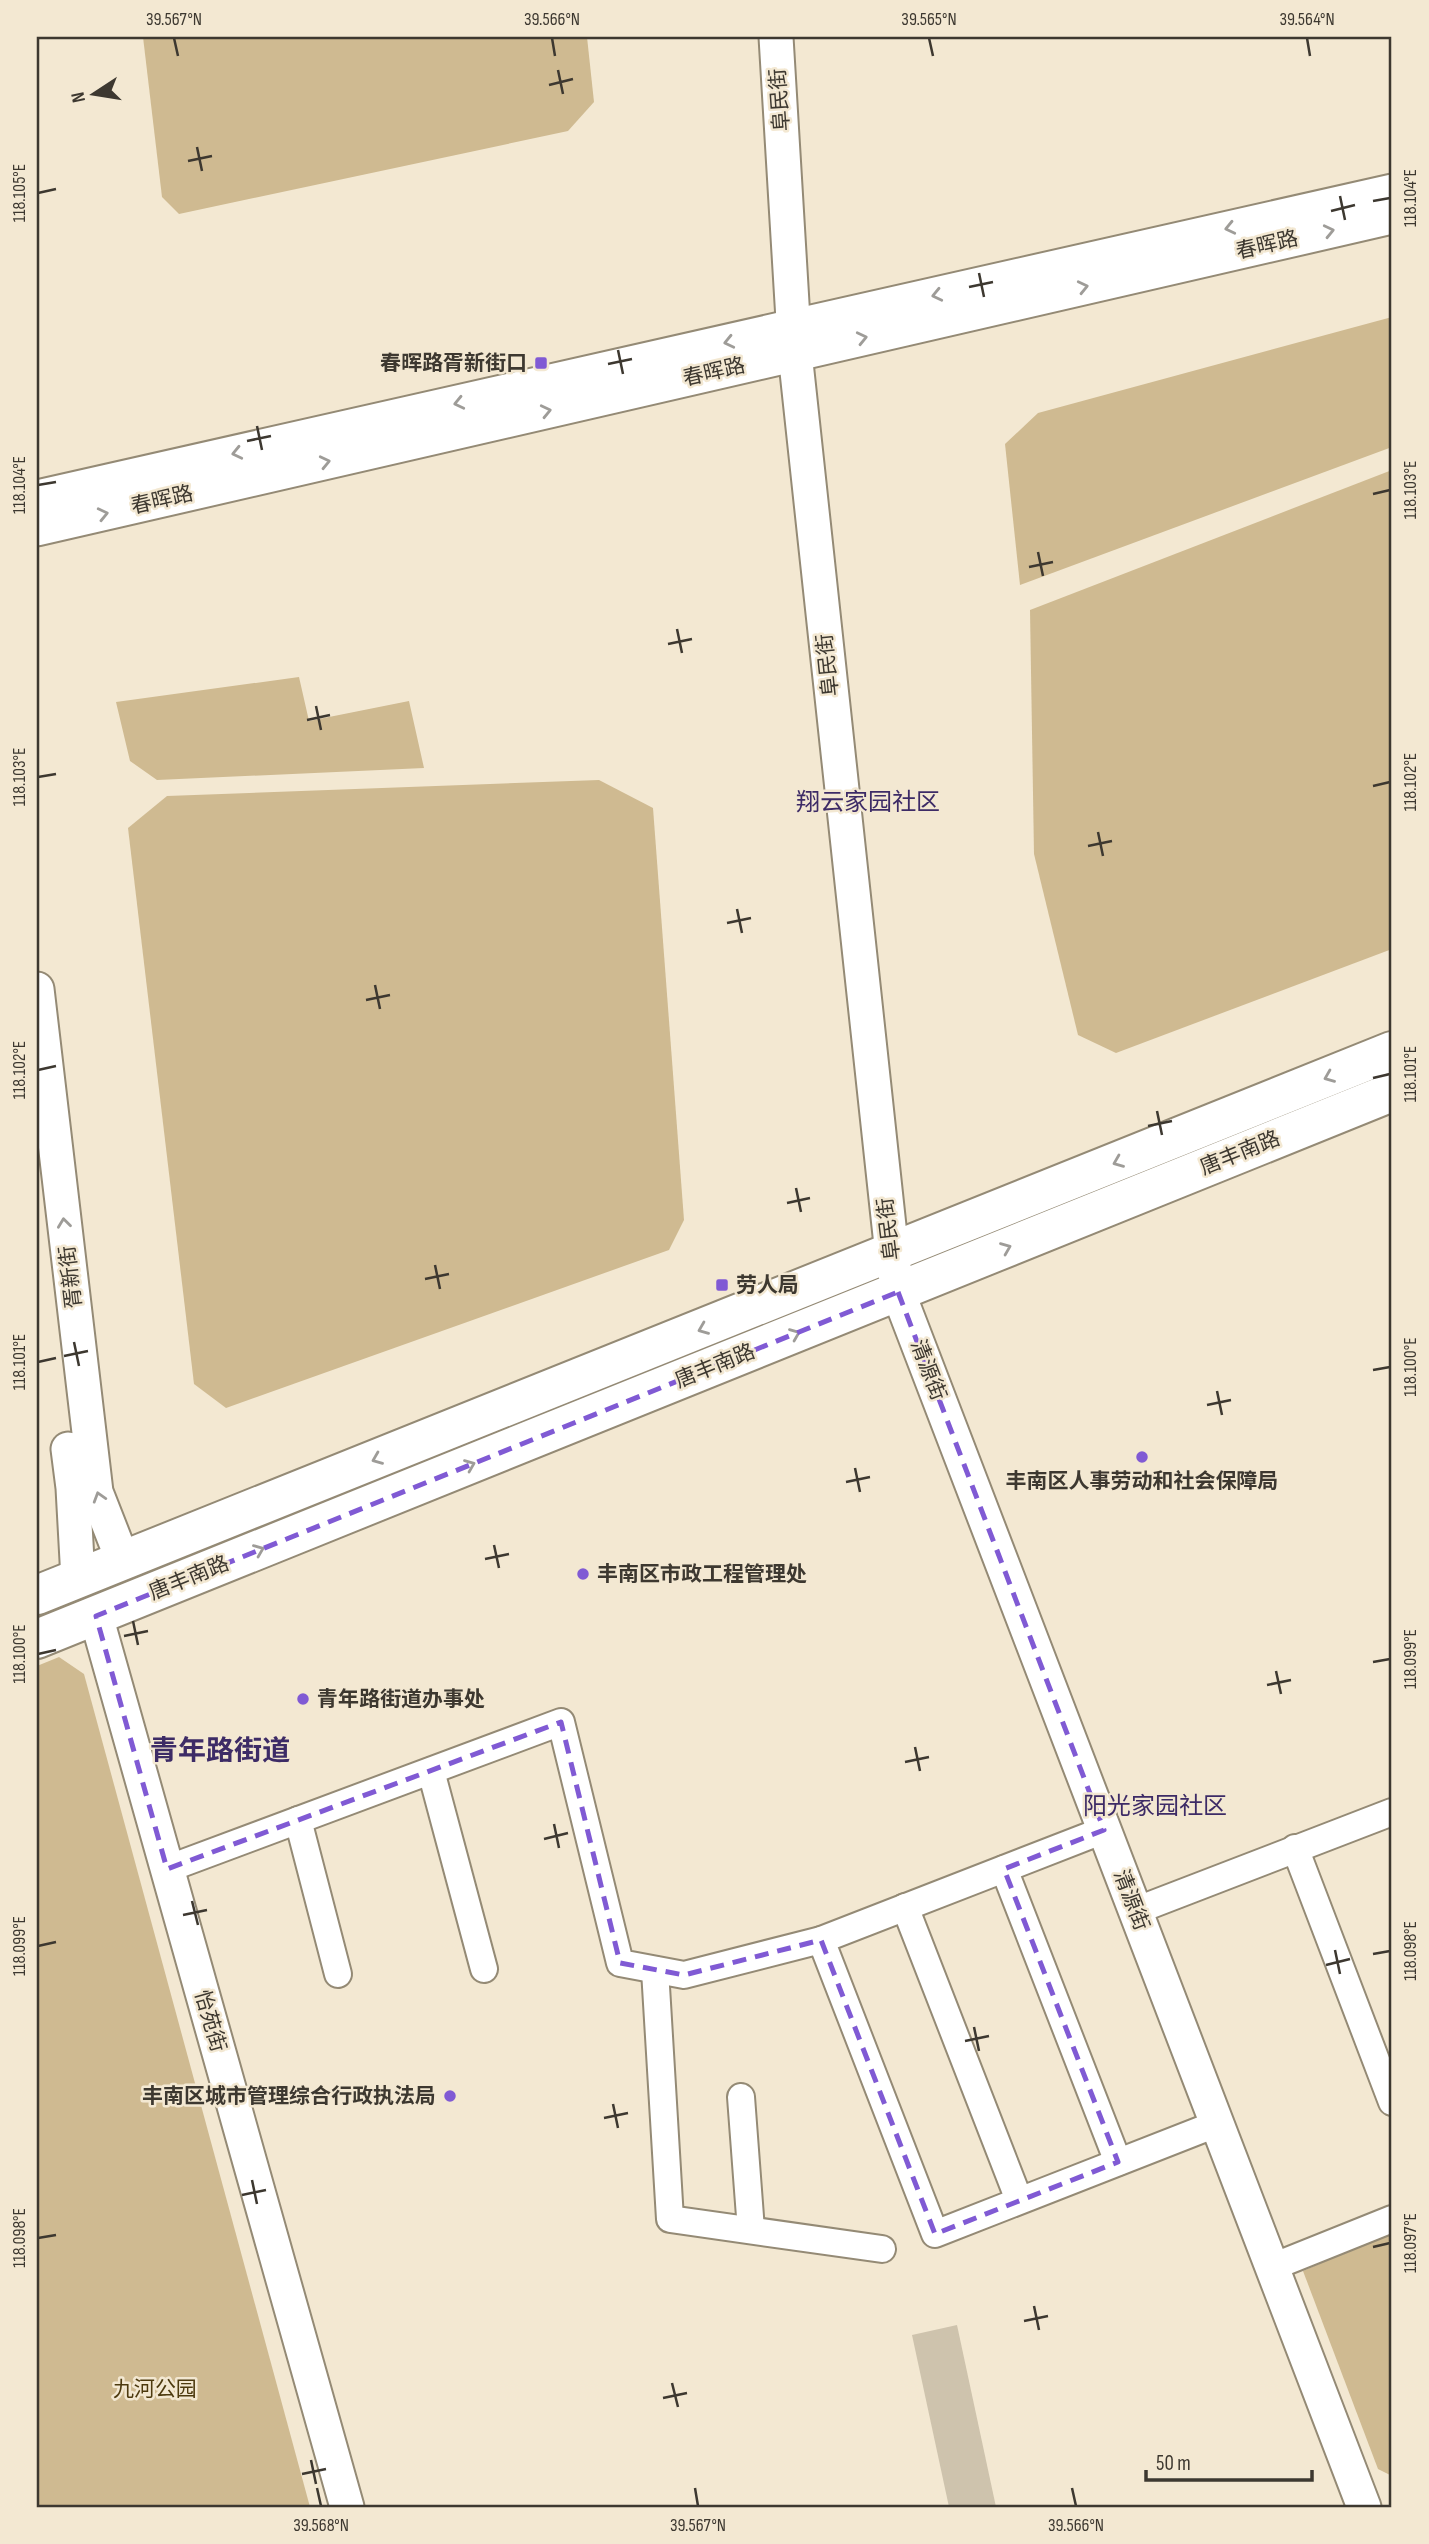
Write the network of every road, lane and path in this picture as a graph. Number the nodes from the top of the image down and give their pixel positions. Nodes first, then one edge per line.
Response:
1 (776, 37) edge
2 (1392, 191) edge
3 (1392, 217) edge
4 (795, 340) junction
5 (37, 498) edge
6 (37, 529) edge
7 (37, 989) edge
8 (1392, 1051) edge
9 (1392, 1092) edge
10 (37, 1181) edge
11 (891, 1254) junction
12 (898, 1292) junction
13 (123, 1561) junction
14 (78, 1579) junction
15 (37, 1595) edge
16 (96, 1616) junction
17 (37, 1639) edge
18 (430, 1771) junction
19 (1392, 1812) edge
20 (298, 1820) junction
21 (1104, 1830) junction
22 (1295, 1849) junction
23 (167, 1869) junction
24 (1004, 1869) junction
25 (905, 1907) junction
26 (1135, 1911) junction
27 (821, 1941) junction
28 (484, 1969) dead end
29 (655, 1970) junction
30 (338, 1974) dead end
31 (741, 2097) dead end
32 (1392, 2102) edge
33 (1216, 2124) junction
34 (1118, 2162) junction
35 (1019, 2200) junction
36 (1392, 2219) edge
37 (751, 2230) junction
38 (882, 2249) dead end
39 (1270, 2268) junction
40 (346, 2507) edge
41 (1364, 2507) edge

1 - 4 street, 阜民街
2 -> 4 street, 春晖路
4 -> 3 street, 春晖路
4 -> 5 street, 春晖路
6 -> 4 street, 春晖路
4 - 11 street, 阜民街
13 -> 7 street, 胥新街
8 -> 11 main road, 唐丰南路
12 -> 9 main road, 唐丰南路
10 - 14 street, 胥新街
11 - 12 street, 阜民街
11 -> 13 main road, 唐丰南路
16 -> 12 main road, 唐丰南路
12 - 21 street, 清源街
13 - 14 main road, 唐丰南路
14 - 15 main road, 唐丰南路
16 - 17 main road, 唐丰南路
16 - 23 street, 怡苑街
18 - 20 street
18 - 28 street
18 - 29 street
19 - 22 street
20 - 23 street
20 - 30 street
21 - 24 street
21 - 26 street, 清源街
22 - 26 street
22 - 32 street
23 - 40 street, 怡苑街
24 - 25 street
24 - 34 street
25 - 27 street
25 - 35 street
26 - 33 street, 清源街
27 - 29 street
27 - 35 street
29 - 37 street
31 - 37 street
33 - 34 street
33 - 39 street, 清源街
34 - 35 street
36 - 39 street
37 - 38 street
39 - 41 street, 清源街

